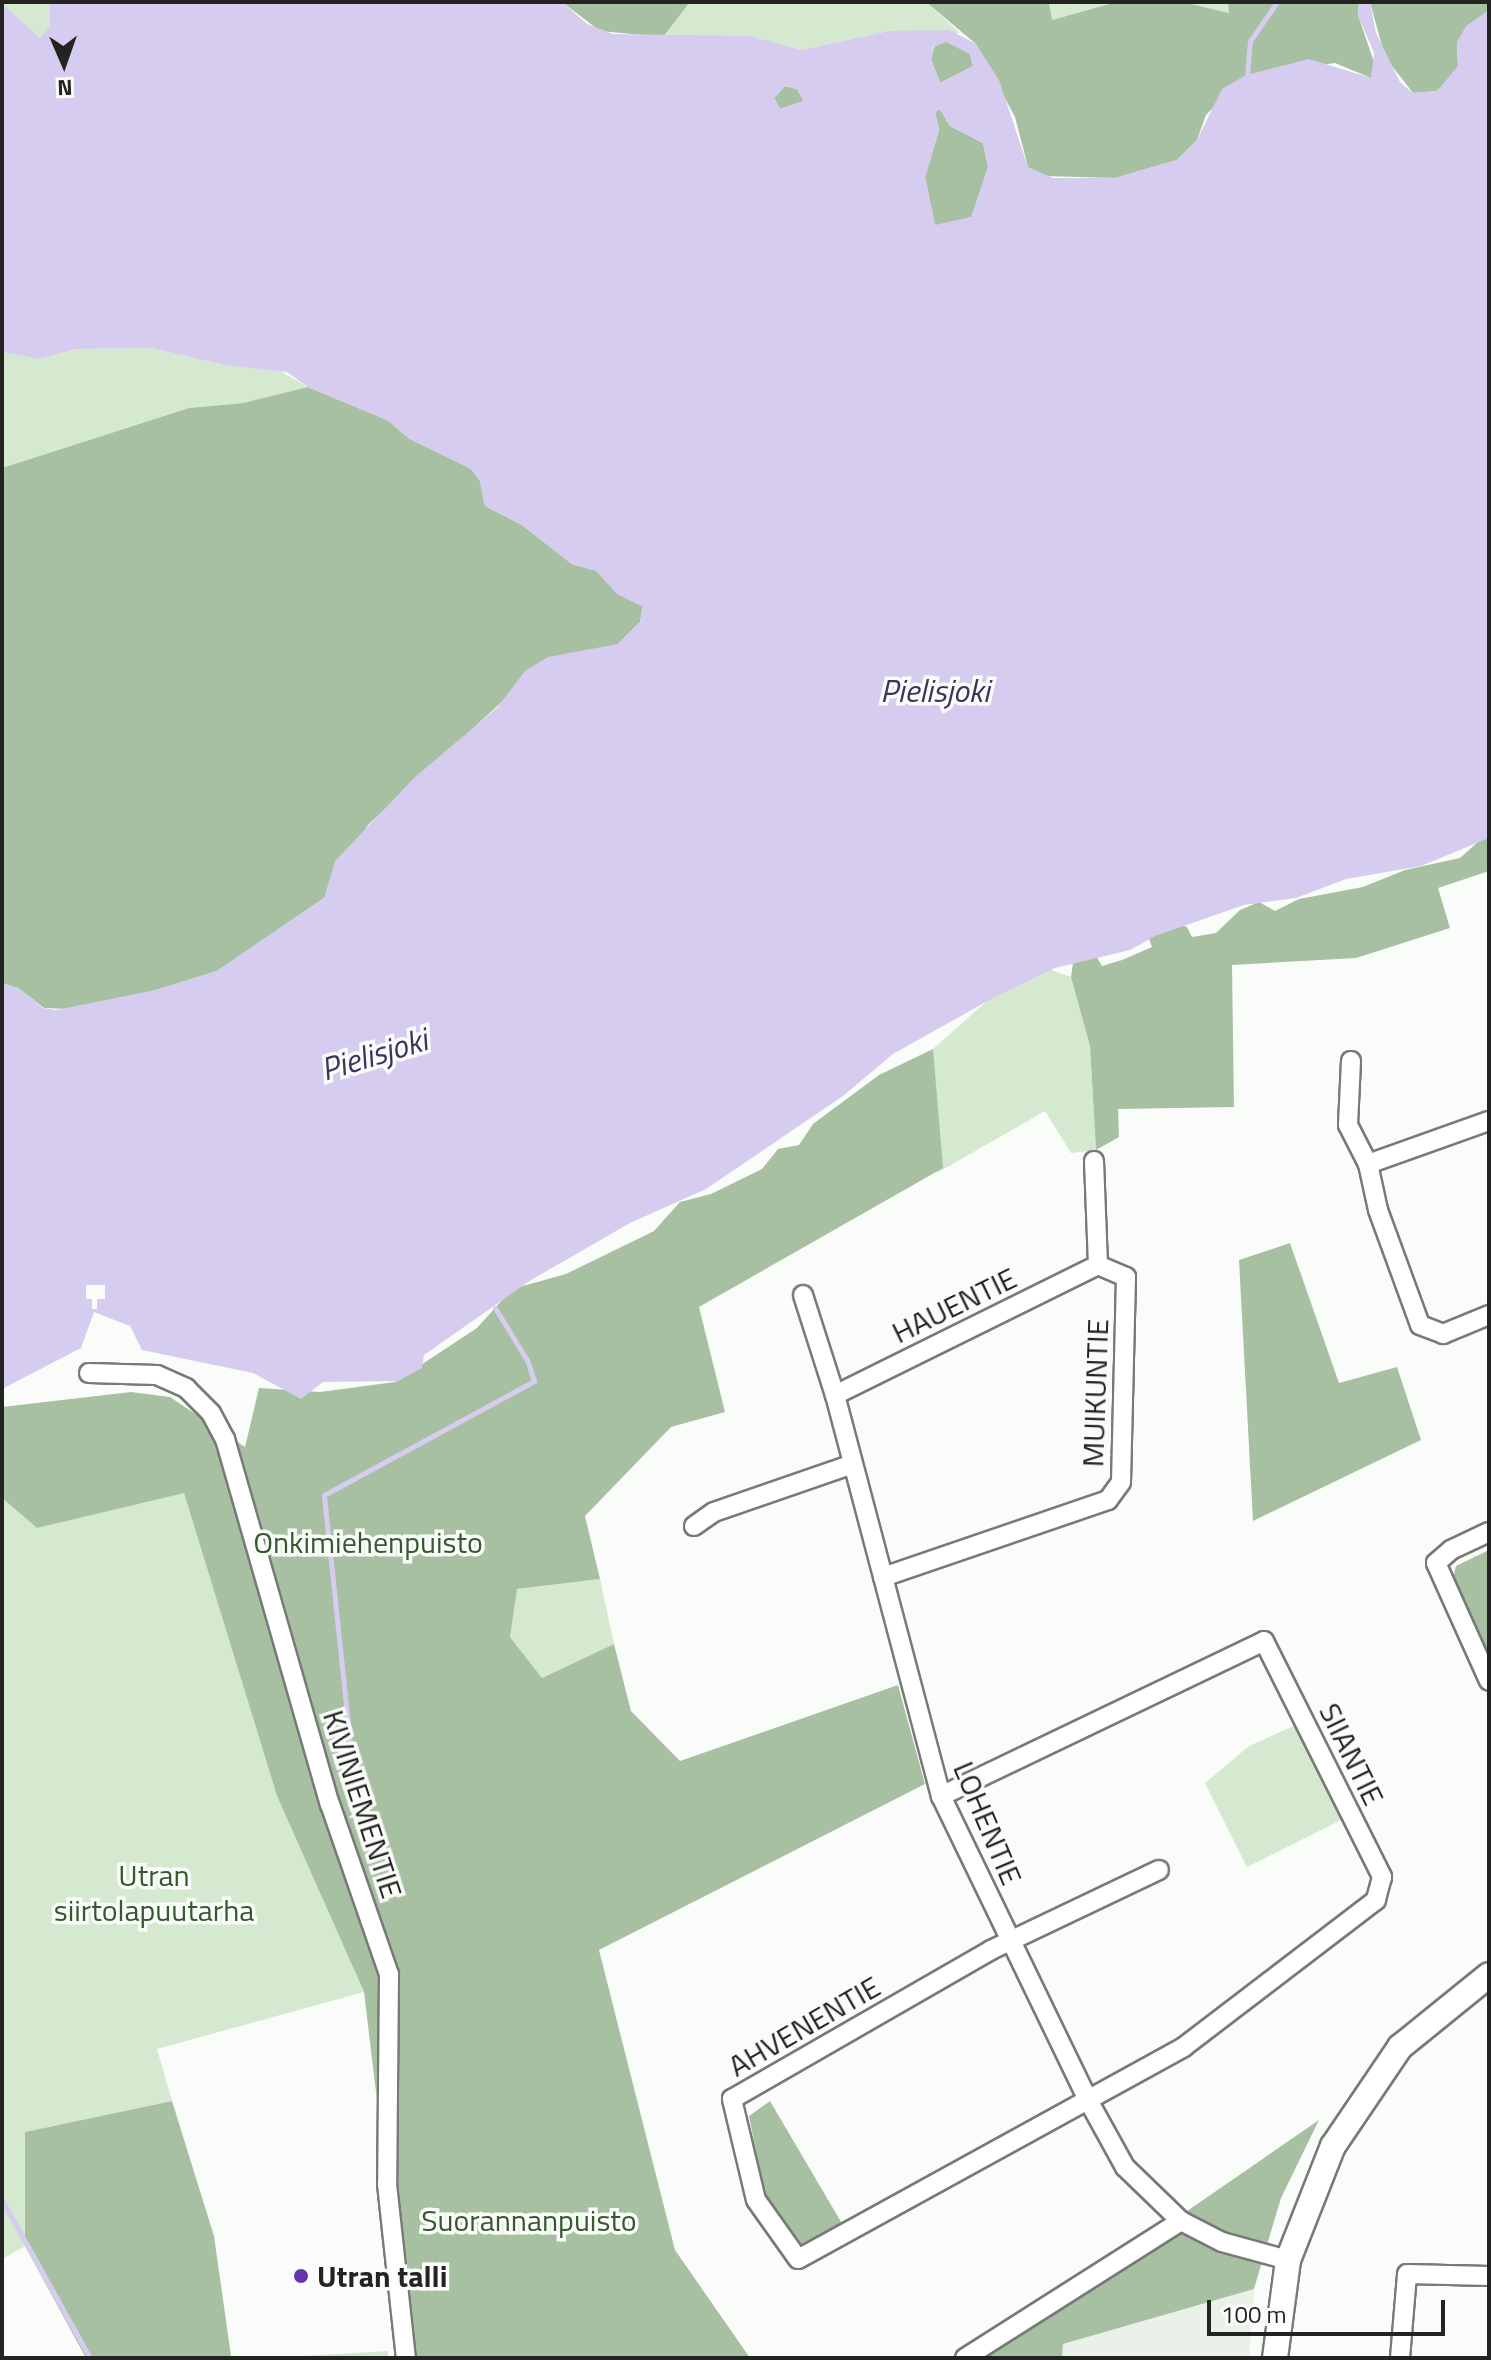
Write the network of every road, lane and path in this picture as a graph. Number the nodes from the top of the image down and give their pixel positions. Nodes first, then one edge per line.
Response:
1 (1351, 1061) dead end
2 (1489, 1121) edge
3 (1094, 1161) dead end
4 (1368, 1164) junction
5 (1098, 1265) junction
6 (803, 1295) dead end
7 (1489, 1315) edge
8 (89, 1373) dead end
9 (835, 1395) junction
10 (850, 1465) junction
11 (694, 1526) dead end
12 (1489, 1532) edge
13 (883, 1577) junction
14 (1489, 1681) edge
15 (941, 1796) junction
16 (1159, 1870) dead end
17 (1010, 1942) junction
18 (1489, 1975) edge
19 (1088, 2100) junction
20 (1181, 2221) junction
21 (1288, 2260) junction
22 (1489, 2276) edge
23 (406, 2358) edge
24 (965, 2358) edge
25 (1275, 2358) edge
26 (1400, 2358) edge

1 - 4 street
2 - 4 street
3 - 5 street
4 - 7 street
5 - 9 street, HAUENTIE
5 - 13 street, MUIKUNTIE
6 - 9 street, LOHENTIE
8 - 23 street, KIVINIEMENTIE
9 - 10 street, LOHENTIE
10 - 11 street
10 - 13 street, LOHENTIE
12 - 14 street
13 - 15 street, LOHENTIE
15 - 17 street, LOHENTIE
15 - 19 street, SIIANTIE
16 - 17 street
17 - 19 street, LOHENTIE
17 - 19 street, AHVENENTIE
18 - 21 street
19 - 20 street, LOHENTIE
20 - 21 street, LOHENTIE
20 - 24 street
21 - 25 street
22 - 26 street

